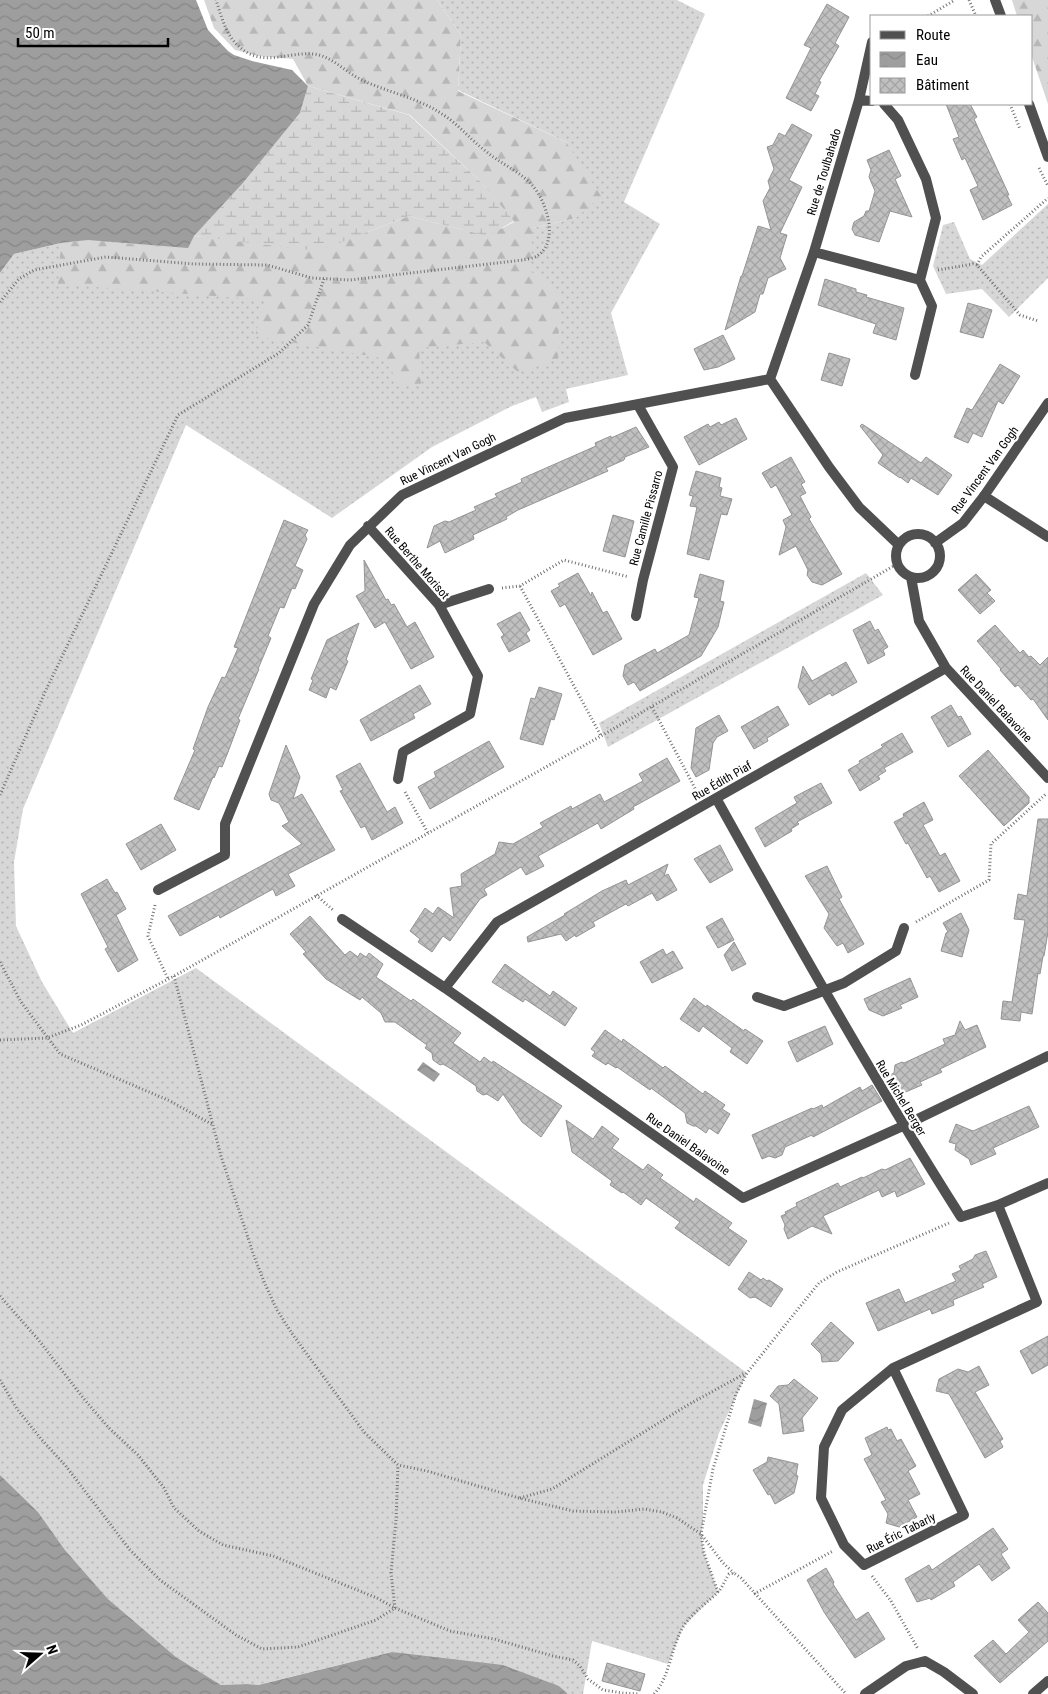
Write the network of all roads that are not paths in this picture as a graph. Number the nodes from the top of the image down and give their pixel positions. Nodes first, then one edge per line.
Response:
1 (996, 0) edge
2 (1001, 15) edge
3 (870, 51) edge
4 (859, 100) junction
5 (870, 101) edge
6 (885, 105) edge
7 (1029, 105) edge
8 (1048, 157) edge
9 (814, 252) junction
10 (920, 280) junction
11 (915, 375) dead end
12 (770, 379) junction
13 (1048, 403) edge
14 (638, 405) junction
15 (984, 496) junction
16 (368, 526) junction
17 (1048, 537) edge
18 (935, 543) junction
19 (899, 545) junction
20 (911, 577) junction
21 (489, 589) road end
22 (439, 605) junction
23 (636, 616) dead end
24 (946, 668) junction
25 (1048, 778) edge
26 (398, 779) road end
27 (716, 798) junction
28 (158, 890) road end
29 (342, 919) road end
30 (904, 928) road end
31 (445, 988) junction
32 (823, 990) junction
33 (757, 997) dead end
34 (1048, 1056) edge
35 (903, 1126) junction
36 (1048, 1183) edge
37 (998, 1205) junction
38 (893, 1368) junction
39 (1048, 1681) edge
40 (865, 1694) edge
41 (973, 1694) edge
42 (1033, 1694) edge

1 - 2 street
3 - 4 street, Rue de Toulbahado
4 - 5 street
4 - 9 street, Rue de Toulbahado
6 - 10 street
7 - 8 street
9 - 10 street
9 - 12 street, Rue de Toulbahado
10 - 11 street
12 - 14 street, Rue Vincent Van Gogh
12 - 19 street
13 - 15 street, Rue Vincent Van Gogh
14 - 16 street, Rue Vincent Van Gogh
14 - 23 street, Rue Camille Pissarro
15 - 17 street
15 - 18 street, Rue Vincent Van Gogh
16 - 22 street, Rue Berthe Morisot
16 - 28 street, Rue Vincent Van Gogh
18 - 19 street
18 - 20 street
19 - 20 street
20 - 24 street
21 - 22 street
22 - 26 street, Rue Berthe Morisot
24 - 25 street, Rue Daniel Balavoine
24 - 27 street, Rue Édith Piaf
27 - 31 street, Rue Édith Piaf
27 - 32 street, Rue Michel Berger
29 - 31 street, Rue Daniel Balavoine
30 - 32 street
31 - 35 street, Rue Daniel Balavoine
32 - 33 street
32 - 35 street, Rue Michel Berger
34 - 35 street, Rue Daniel Balavoine
35 - 37 street, Rue Michel Berger
36 - 37 street
37 - 38 street, Rue Éric Tabarly
38 - 38 street, Rue Éric Tabarly
39 - 42 street
40 - 41 street

